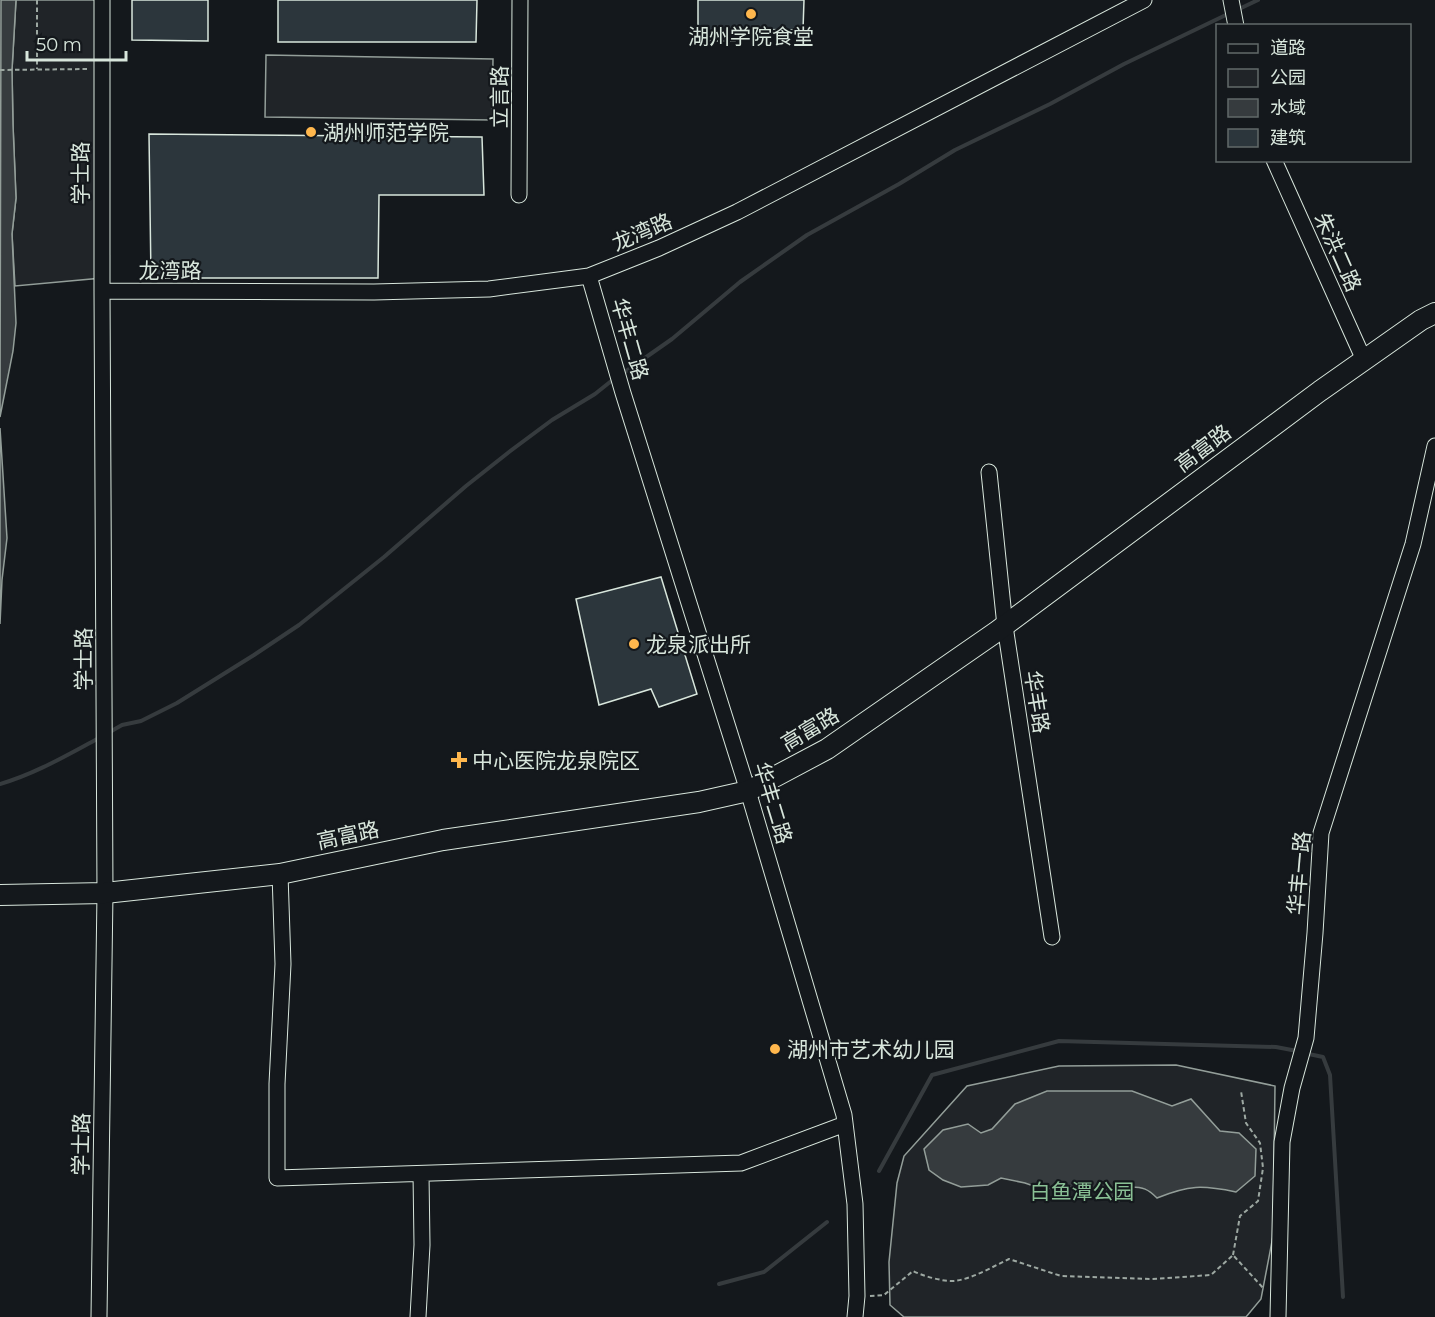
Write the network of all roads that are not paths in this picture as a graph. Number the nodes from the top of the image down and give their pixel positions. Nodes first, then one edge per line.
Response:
1 (102, 0) edge
2 (520, 0) edge
3 (1144, 0) edge
4 (1231, 0) edge
5 (1236, 24) edge
6 (1275, 162) edge
7 (519, 195) dead end
8 (590, 276) junction
9 (102, 291) junction
10 (1428, 317) edge
11 (1364, 360) junction
12 (1435, 446) edge
13 (989, 472) dead end
14 (1005, 626) junction
15 (748, 791) junction
16 (280, 874) junction
17 (105, 893) junction
18 (0, 895) edge
19 (1052, 937) dead end
20 (845, 1124) junction
21 (421, 1174) junction
22 (1278, 1311) edge
23 (99, 1317) edge
24 (418, 1317) edge
25 (855, 1317) edge

1 - 9 street, 学士路
2 - 7 street, 立言路
3 - 8 street, 龙湾路
4 - 5 street
6 - 11 street, 朱洪二路
8 - 9 street, 龙湾路
8 - 15 street, 华丰二路
9 - 17 street, 学士路
10 - 11 main road, 高富路
11 - 14 main road, 高富路
12 - 22 street, 华丰一路
13 - 14 street, 华丰路
14 - 15 main road, 高富路
14 - 19 street, 华丰路
15 - 16 main road, 高富路
15 - 20 street, 华丰二路
16 - 17 main road, 高富路
16 - 21 street
17 - 18 main road, 高富路
17 - 23 street, 学士路
20 - 21 street
20 - 25 street, 华丰二路
21 - 24 street

